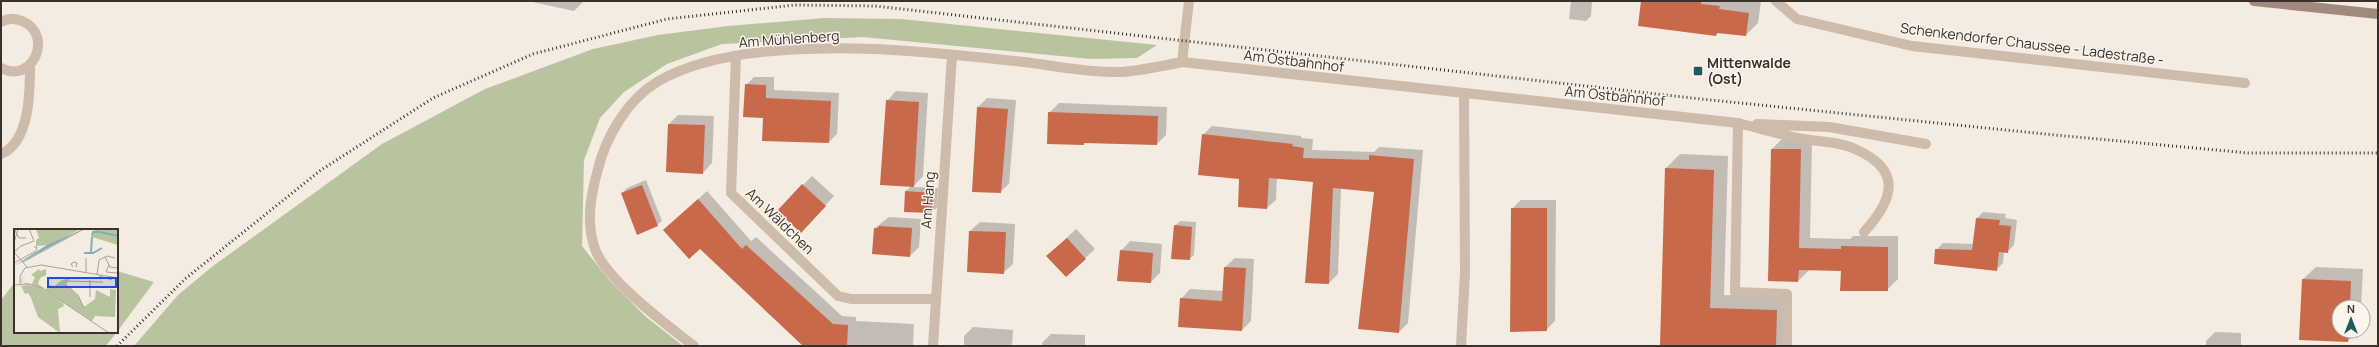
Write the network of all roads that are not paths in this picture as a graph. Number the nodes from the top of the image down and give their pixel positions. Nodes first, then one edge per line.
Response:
1 (1189, 1) edge
2 (1776, 1) edge
3 (2254, 1) edge
4 (2378, 14) edge
5 (1, 22) edge
6 (736, 56) junction
7 (952, 56) junction
8 (1182, 62) junction
9 (30, 65) junction
10 (1, 68) edge
11 (2245, 83) dead end
12 (1464, 94) junction
13 (1738, 123) junction
14 (1926, 144) dead end
15 (1, 154) edge
16 (1864, 232) dead end
17 (936, 299) junction
18 (694, 346) edge
19 (933, 346) edge
20 (1461, 346) edge
21 (1787, 346) edge

1 - 8 street
2 - 11 street, Schenkendorfer Chaussee - Ladestraße -
3 - 4 main road
5 - 9 street
6 - 7 street, Am Mühlenberg
6 - 17 street, Am Wäldchen
6 - 18 street, Am Mühlenberg
7 - 8 street, Am Mühlenberg
7 - 17 street, Am Hang
8 - 12 street, Am Ostbahnhof
9 - 10 street
9 - 15 street
12 - 13 street, Am Ostbahnhof
12 - 20 street
13 - 14 street
13 - 16 street
13 - 21 street
17 - 19 street, Am Hang

